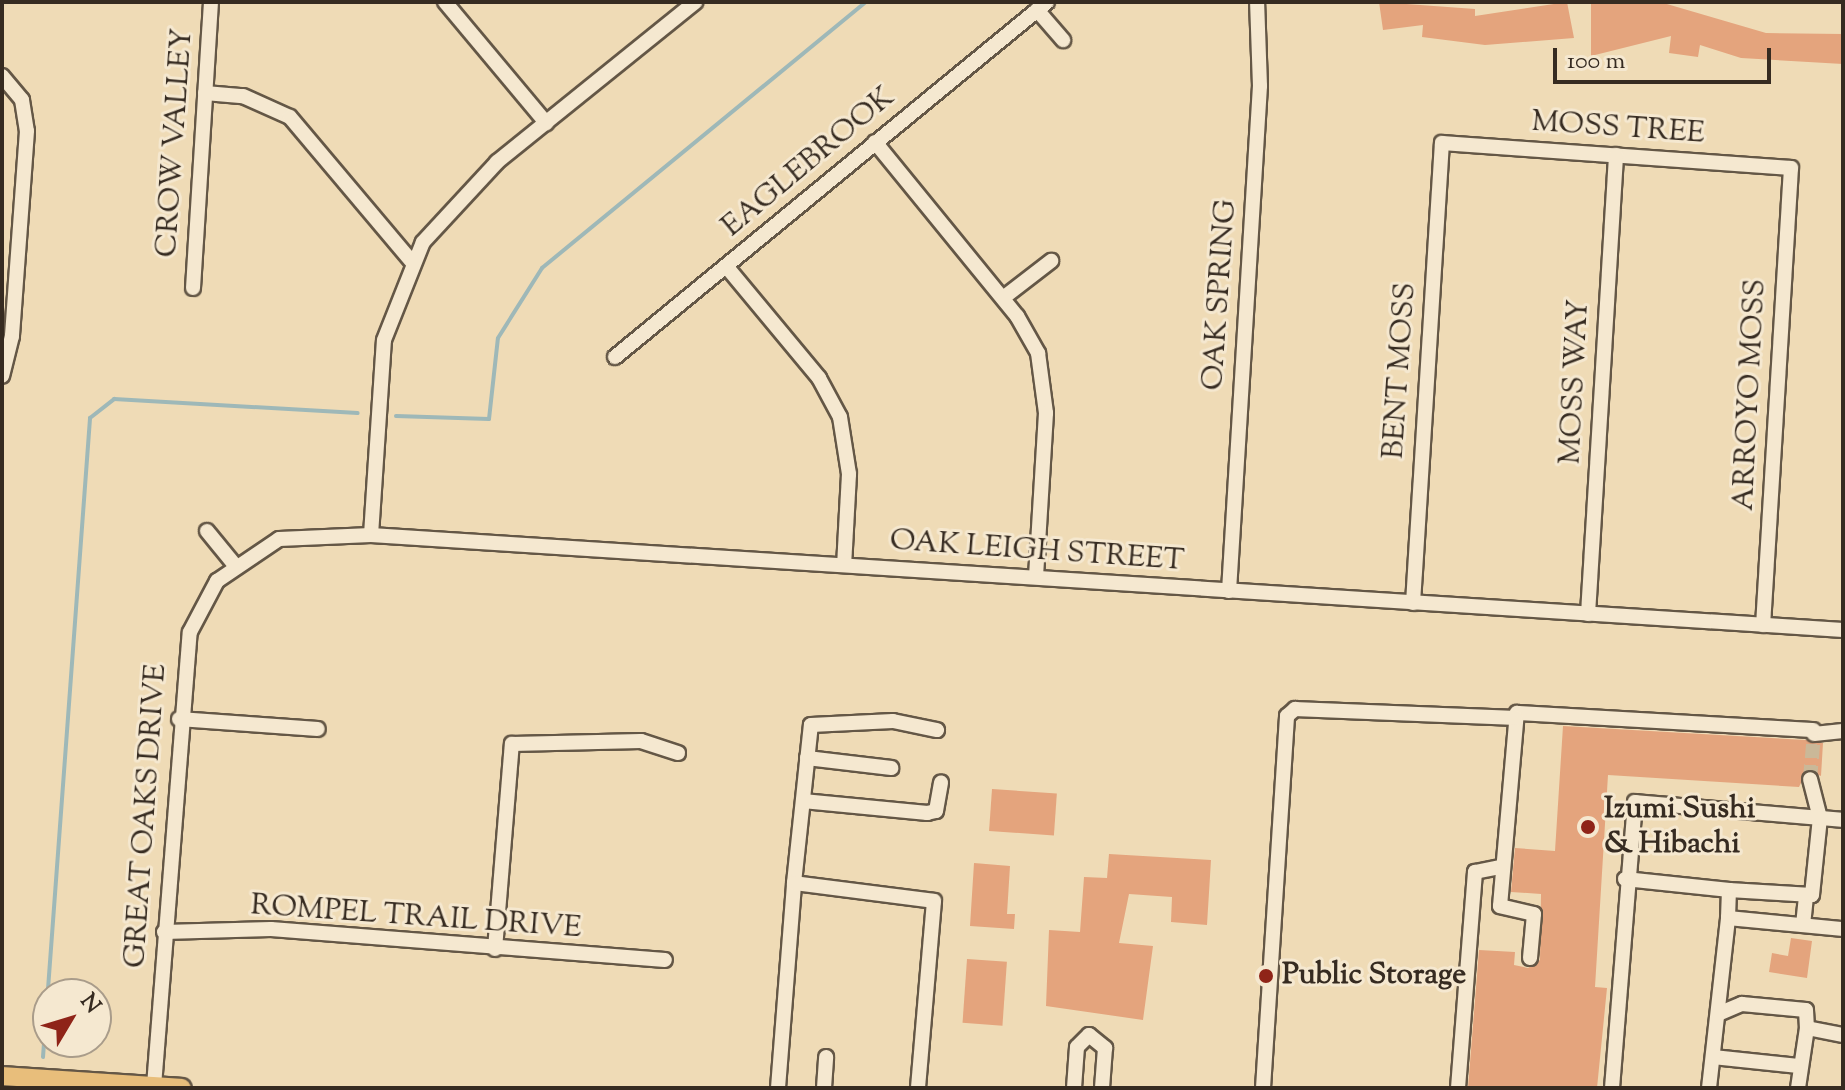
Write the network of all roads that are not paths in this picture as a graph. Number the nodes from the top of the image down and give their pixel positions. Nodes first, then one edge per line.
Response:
1 (211, 2) edge
2 (445, 2) edge
3 (695, 2) edge
4 (1257, 2) edge
5 (1042, 6) edge
6 (1063, 40) dead end
7 (4, 77) edge
8 (205, 93) junction
9 (546, 123) junction
10 (875, 142) junction
11 (1442, 143) joint
12 (1616, 155) junction
13 (1791, 168) joint
14 (1051, 261) dead end
15 (412, 262) junction
16 (726, 266) junction
17 (193, 288) dead end
18 (1003, 298) junction
19 (6, 351) edge
20 (615, 357) dead end
21 (2, 376) edge
22 (207, 531) dead end
23 (371, 535) junction
24 (234, 564) junction
25 (844, 565) junction
26 (1036, 577) junction
27 (1229, 591) junction
28 (1413, 603) junction
29 (1588, 614) junction
30 (1763, 625) junction
31 (1843, 630) edge
32 (1516, 718) junction
33 (179, 719) junction
34 (318, 729) dead end
35 (937, 730) dead end
36 (1843, 731) edge
37 (678, 753) dead end
38 (807, 758) junction
39 (891, 768) dead end
40 (1810, 779) tunnel mouth
41 (941, 782) dead end
42 (803, 801) junction
43 (1820, 818) junction
44 (1843, 820) edge
45 (1500, 867) junction
46 (1625, 879) junction
47 (794, 883) junction
48 (1729, 890) junction
49 (1806, 895) junction
50 (1728, 918) junction
51 (1803, 925) junction
52 (1843, 929) edge
53 (164, 932) junction
54 (495, 949) junction
55 (1530, 958) dead end
56 (665, 960) dead end
57 (1718, 1014) junction
58 (1807, 1028) junction
59 (1843, 1035) edge
60 (826, 1057) dead end
61 (1713, 1057) junction
62 (1799, 1066) junction
63 (2, 1076) edge
64 (45, 1084) edge
65 (124, 1086) edge
66 (154, 1086) edge
67 (180, 1088) edge
68 (778, 1088) edge
69 (824, 1088) edge
70 (918, 1088) edge
71 (1074, 1088) edge
72 (1102, 1088) edge
73 (1263, 1088) edge
74 (1458, 1088) edge
75 (1612, 1088) edge
76 (1709, 1088) edge
77 (1798, 1088) edge

1 - 8 street, CROW VALLEY
2 - 9 street
3 - 9 street
4 - 27 street, OAK SPRING
5 - 6 street, EAGLEBROOK
5 - 10 street, EAGLEBROOK
7 - 19 street
8 - 15 street
8 - 17 street, CROW VALLEY
9 - 15 street
10 - 16 street, EAGLEBROOK
10 - 18 street
11 - 12 street, MOSS TREE
11 - 28 street, BENT MOSS
12 - 13 street, MOSS TREE
12 - 29 street, MOSS WAY
13 - 30 street, ARROYO MOSS
14 - 18 street
15 - 23 street
16 - 20 street, EAGLEBROOK
16 - 25 street
18 - 26 street
19 - 21 street
22 - 24 street
23 - 24 street, OAK LEIGH STREET
23 - 25 street, OAK LEIGH STREET
24 - 33 street, GREAT OAKS DRIVE
25 - 26 street, OAK LEIGH STREET
26 - 27 street, OAK LEIGH STREET
27 - 28 street, OAK LEIGH STREET
28 - 29 street, OAK LEIGH STREET
29 - 30 street, OAK LEIGH STREET
30 - 31 street, OAK LEIGH STREET
32 - 36 street
32 - 45 street
32 - 73 street
33 - 34 street
33 - 53 street, GREAT OAKS DRIVE
35 - 38 street
37 - 54 street
38 - 39 street
38 - 42 street
40 - 43 street
41 - 42 street
42 - 47 street
43 - 44 street
43 - 46 street
43 - 49 street
45 - 55 street
45 - 74 street
46 - 48 street
46 - 75 street
47 - 68 street
47 - 70 street
48 - 49 street
48 - 50 street
49 - 51 street
50 - 51 street
50 - 57 street
51 - 52 street
53 - 54 street, ROMPEL TRAIL DRIVE
53 - 66 street, GREAT OAKS DRIVE
54 - 56 street, ROMPEL TRAIL DRIVE
57 - 58 street
57 - 61 street
58 - 59 street
58 - 62 street
60 - 69 street
61 - 62 street
61 - 76 street
62 - 77 street
63 - 64 main road
64 - 65 main road
65 - 66 main road
66 - 67 main road
71 - 72 street

